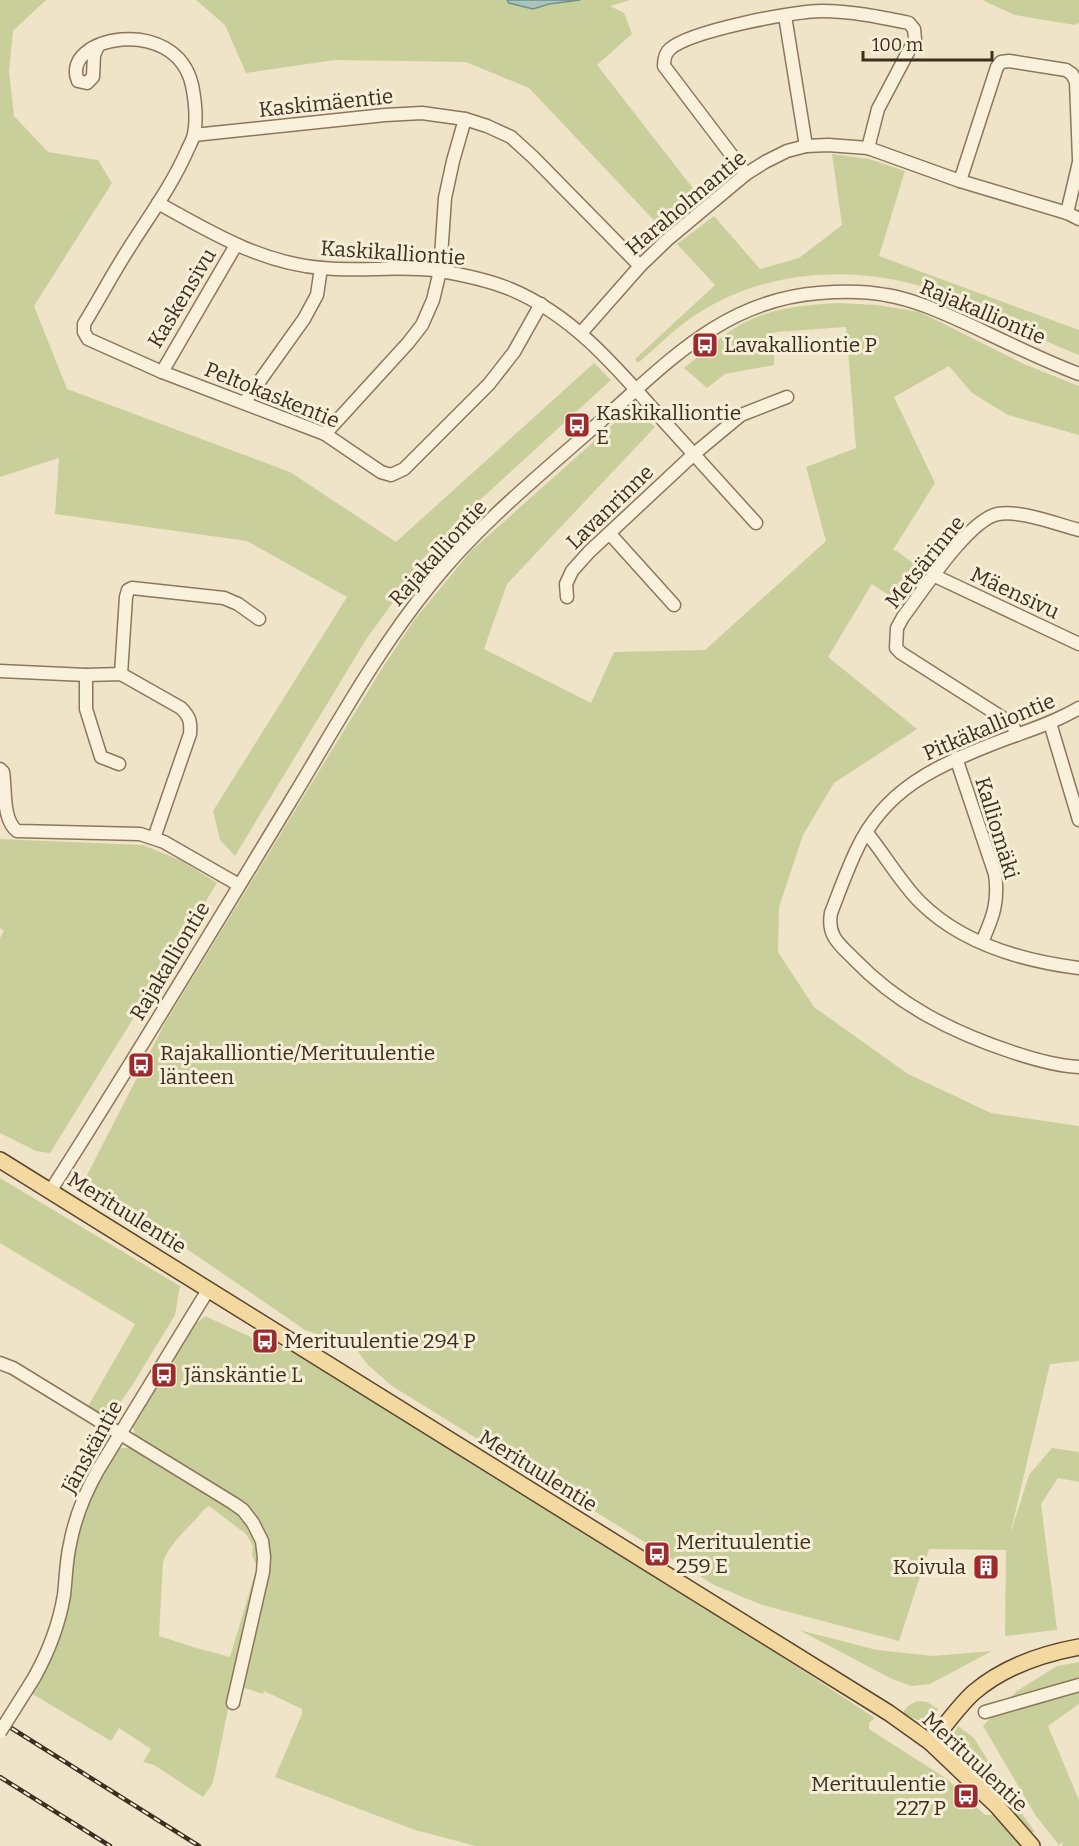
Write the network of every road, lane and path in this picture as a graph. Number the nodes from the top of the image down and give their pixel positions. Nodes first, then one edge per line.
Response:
1 (785, 16) junction
2 (98, 46) dead end
3 (465, 118) junction
4 (194, 135) junction
5 (806, 146) junction
6 (868, 148) junction
7 (1079, 161) edge
8 (746, 174) junction
9 (960, 181) junction
10 (158, 203) junction
11 (1067, 213) junction
12 (1079, 219) edge
13 (236, 245) junction
14 (640, 266) junction
15 (321, 268) junction
16 (440, 271) junction
17 (541, 304) junction
18 (581, 333) junction
19 (162, 372) junction
20 (1079, 374) edge
21 (636, 390) junction
22 (787, 398) dead end
23 (244, 403) junction
24 (325, 434) junction
25 (694, 454) junction
26 (756, 523) dead end
27 (1079, 530) edge
28 (610, 534) junction
29 (935, 576) junction
30 (567, 597) dead end
31 (674, 605) dead end
32 (259, 619) dead end
33 (1079, 644) edge
34 (0, 671) edge
35 (121, 674) junction
36 (86, 675) junction
37 (1079, 708) edge
38 (1050, 723) junction
39 (1017, 735) junction
40 (956, 758) junction
41 (119, 764) dead end
42 (0, 769) edge
43 (1079, 820) edge
44 (867, 833) junction
45 (154, 838) junction
46 (239, 885) junction
47 (982, 942) junction
48 (1079, 968) edge
49 (1079, 1067) edge
50 (0, 1160) edge
51 (51, 1190) junction
52 (208, 1290) junction
53 (0, 1363) edge
54 (120, 1434) junction
55 (1079, 1647) edge
56 (1079, 1685) edge
57 (233, 1703) dead end
58 (985, 1712) dead end
59 (0, 1732) edge
60 (931, 1743) junction
61 (1032, 1846) edge

1 - 5 street
1 - 6 street
1 - 8 street
2 - 4 street
3 - 4 street, Kaskimäentie
3 - 14 street, Kaskimäentie
3 - 16 street
4 - 10 street
5 - 6 street, Haraholmantie
5 - 8 street, Haraholmantie
6 - 9 street, Haraholmantie
7 - 9 street
7 - 11 street
8 - 14 street, Haraholmantie
9 - 11 street, Haraholmantie
10 - 13 street, Kaskikalliontie
10 - 19 street, Peltokaskentie
11 - 12 street, Haraholmantie
13 - 15 street, Kaskikalliontie
13 - 19 street, Kaskensivu
14 - 18 street, Haraholmantie
15 - 16 street, Kaskikalliontie
15 - 23 street
16 - 17 street, Kaskikalliontie
16 - 24 street
17 - 18 street, Kaskikalliontie
17 - 24 street, Peltokaskentie
18 - 21 street, Kaskikalliontie
19 - 23 street, Peltokaskentie
20 - 21 street, Rajakalliontie
21 - 25 street, Kaskikalliontie
21 - 46 street, Rajakalliontie
22 - 25 street, Lavanrinne
23 - 24 street, Peltokaskentie
25 - 26 street, Kaskikalliontie
25 - 28 street, Lavanrinne
27 - 29 street, Metsärinne
28 - 30 street, Lavanrinne
28 - 31 street
29 - 33 street, Mäensivu
29 - 39 street, Metsärinne
32 - 35 street
34 - 36 street
35 - 36 street
35 - 45 street
36 - 41 street
37 - 38 street, Pitkäkalliontie
38 - 39 street, Pitkäkalliontie
38 - 43 street
39 - 40 street, Pitkäkalliontie
40 - 44 street, Pitkäkalliontie
40 - 47 street, Kalliomäki
42 - 45 street
44 - 47 street
44 - 49 street, Pitkäkalliontie
45 - 46 street
46 - 51 street, Rajakalliontie
47 - 48 street
50 - 51 main road, Merituulentie
51 - 52 main road, Merituulentie
52 - 54 street, Jänskäntie
52 - 60 main road, Merituulentie
53 - 54 street
54 - 57 street
54 - 59 street, Jänskäntie, bridge
55 - 60 main road
56 - 58 street
60 - 61 main road, Merituulentie

